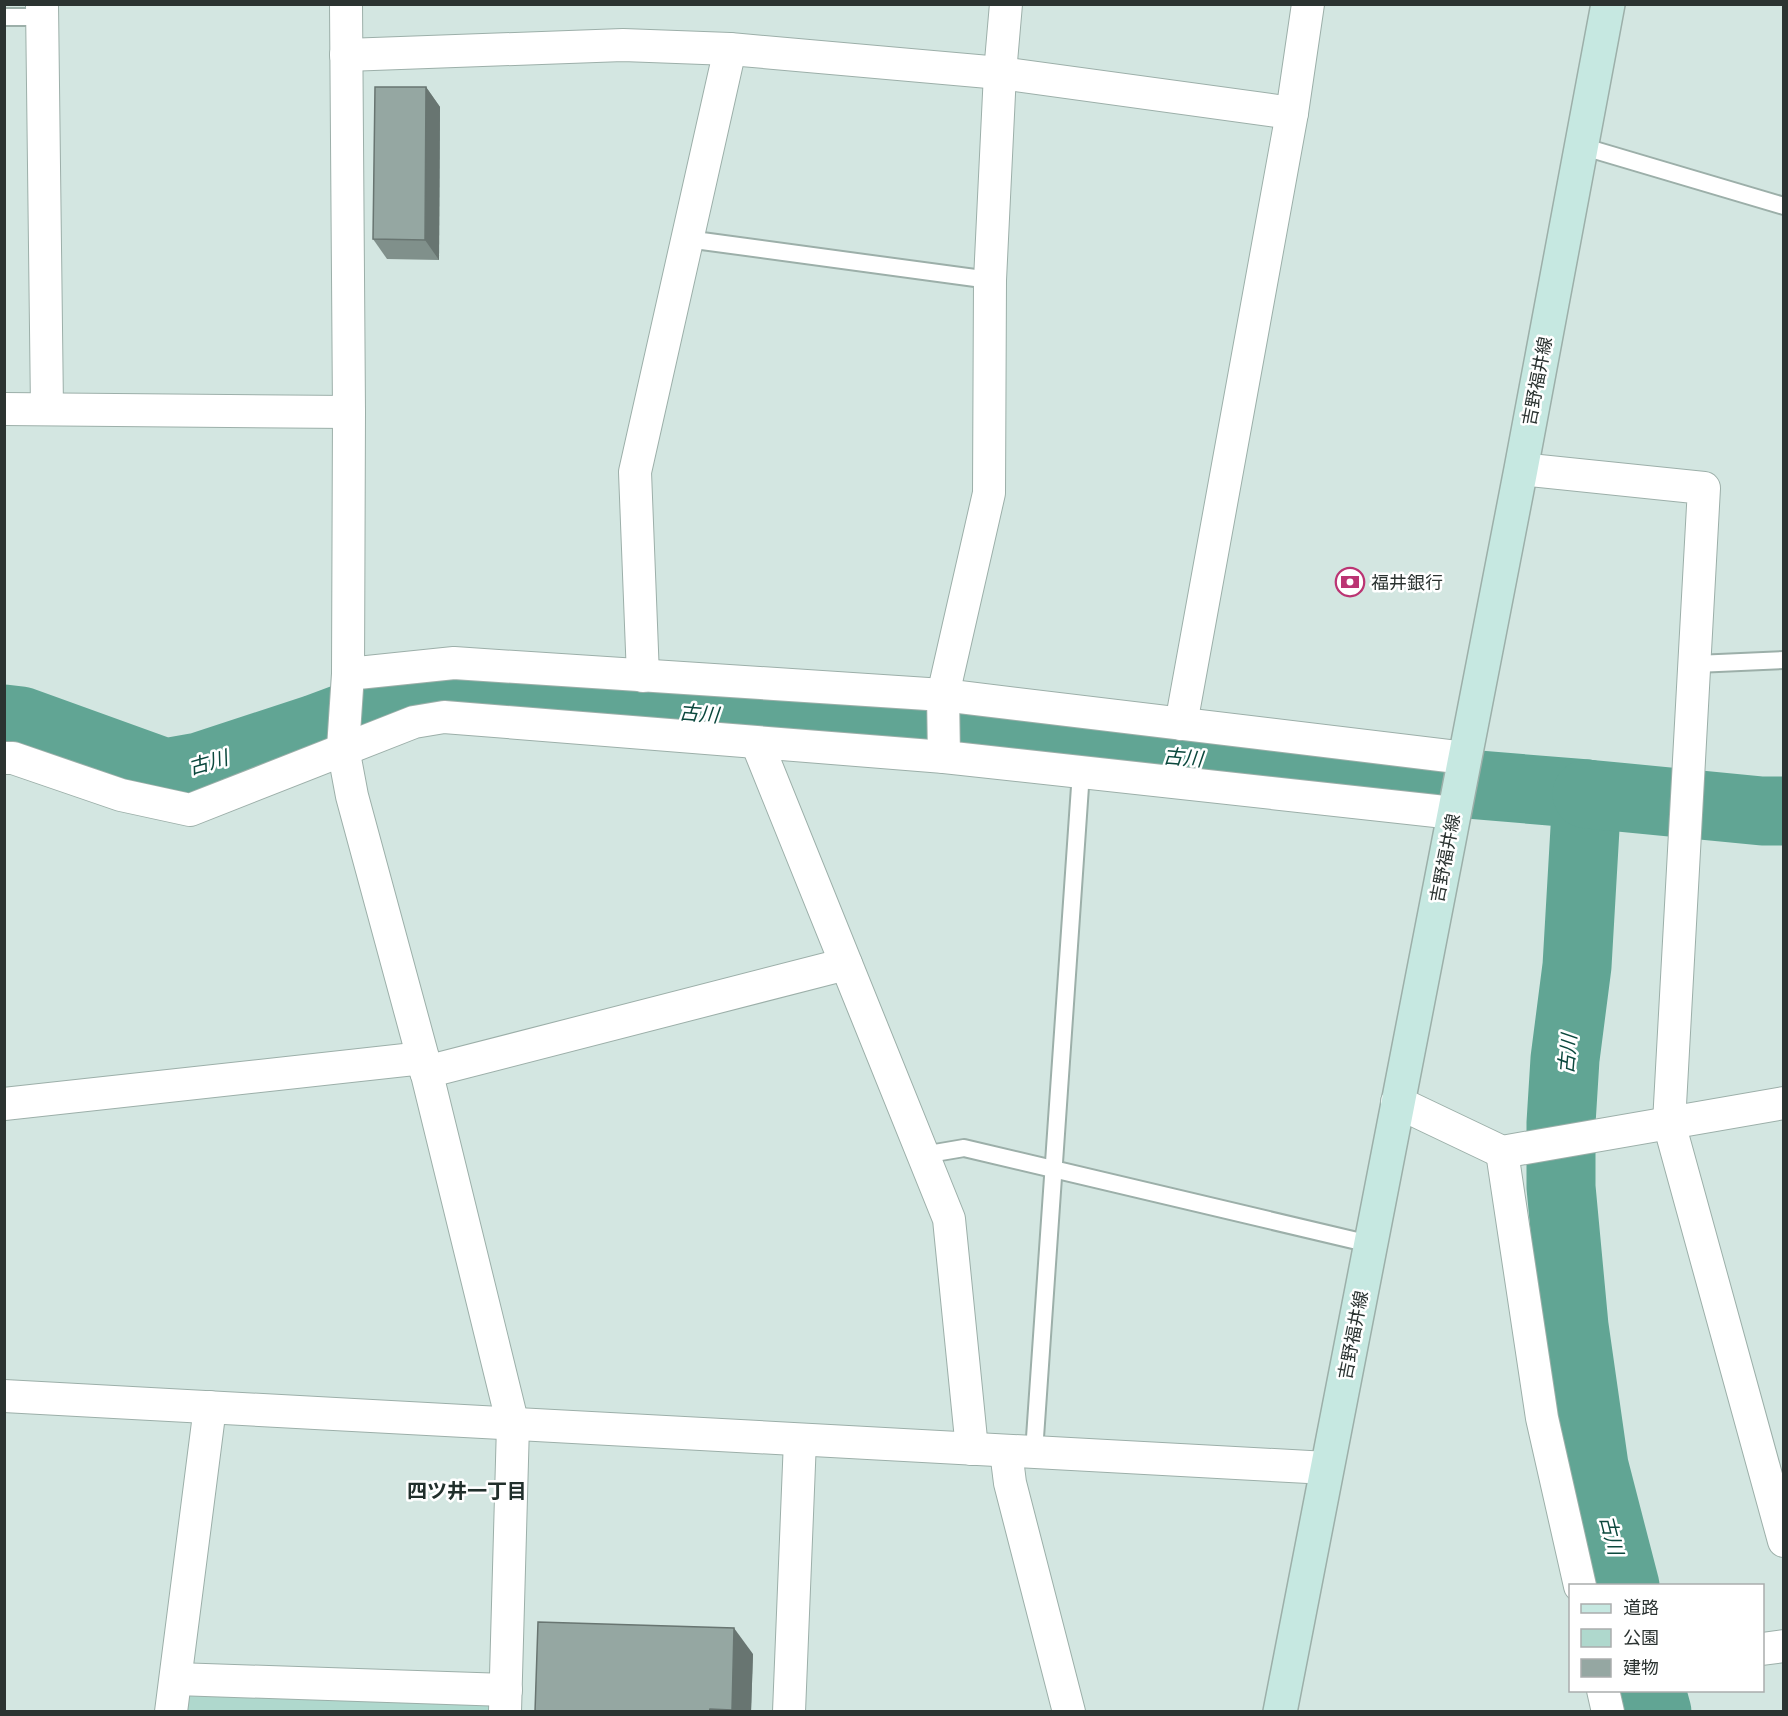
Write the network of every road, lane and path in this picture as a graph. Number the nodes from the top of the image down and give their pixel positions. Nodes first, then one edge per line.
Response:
1 (346, 4) edge
2 (1006, 4) edge
3 (1308, 4) edge
4 (1608, 4) edge
5 (43, 11) edge
6 (4, 17) edge
7 (730, 49) junction
8 (346, 55) junction
9 (1000, 74) junction
10 (1292, 113) junction
11 (1581, 146) junction
12 (1784, 206) edge
13 (687, 239) junction
14 (990, 280) junction
15 (4, 409) edge
16 (47, 409) junction
17 (349, 412) junction
18 (1521, 469) junction
19 (1784, 660) edge
20 (1696, 664) junction
21 (348, 674) junction
22 (643, 676) junction
23 (944, 695) junction
24 (1181, 724) junction
25 (757, 742) junction
26 (343, 748) junction
27 (944, 757) junction
28 (4, 758) edge
29 (1465, 758) junction
30 (1081, 772) junction
31 (1454, 813) junction
32 (846, 963) junction
33 (425, 1065) junction
34 (1397, 1102) junction
35 (1784, 1103) edge
36 (4, 1104) edge
37 (1669, 1123) junction
38 (1517, 1150) junction
39 (923, 1155) junction
40 (1053, 1169) junction
41 (1370, 1244) junction
42 (4, 1396) edge
43 (210, 1407) junction
44 (513, 1425) junction
45 (800, 1440) junction
46 (972, 1449) junction
47 (1020, 1452) junction
48 (1327, 1468) junction
49 (1784, 1541) edge
50 (1580, 1584) edge
51 (1784, 1646) edge
52 (1764, 1649) edge
53 (176, 1679) junction
54 (1604, 1692) edge
55 (506, 1701) edge
56 (171, 1712) edge
57 (789, 1712) edge
58 (1069, 1712) edge
59 (1280, 1712) edge
60 (1608, 1712) edge

1 - 8 street
2 - 9 street
3 - 10 street
4 - 11 main road, 吉野福井線
5 - 6 lane
5 - 16 street
7 - 8 street
7 - 9 street
7 - 13 street
8 - 17 street
9 - 10 street
9 - 14 street
10 - 24 street
11 - 12 lane
11 - 18 main road, 吉野福井線
13 - 14 lane
13 - 22 street
14 - 23 street
15 - 16 street
16 - 17 street
17 - 21 street
18 - 20 street
18 - 29 main road, 吉野福井線
19 - 20 lane
20 - 37 street
21 - 22 street
21 - 26 street
22 - 23 street
23 - 24 street
23 - 27 street
24 - 29 street
25 - 26 street
25 - 27 street
25 - 32 street
26 - 28 street
26 - 33 street
27 - 30 street
29 - 31 main road, 吉野福井線
30 - 31 street
30 - 40 lane
31 - 34 main road, 吉野福井線
32 - 33 street
32 - 39 street
33 - 36 street
33 - 44 street
34 - 38 street
34 - 41 main road, 吉野福井線
35 - 37 street
37 - 38 street
37 - 49 street
38 - 50 street
39 - 40 lane
39 - 46 street
40 - 41 lane
40 - 47 lane
41 - 48 main road, 吉野福井線
42 - 43 street
43 - 44 street
43 - 53 street
44 - 45 street
44 - 55 street
45 - 46 street
45 - 57 street
46 - 47 street
47 - 48 street
47 - 58 street
48 - 59 main road, 吉野福井線
51 - 52 street
53 - 55 street
53 - 56 street
54 - 60 street

